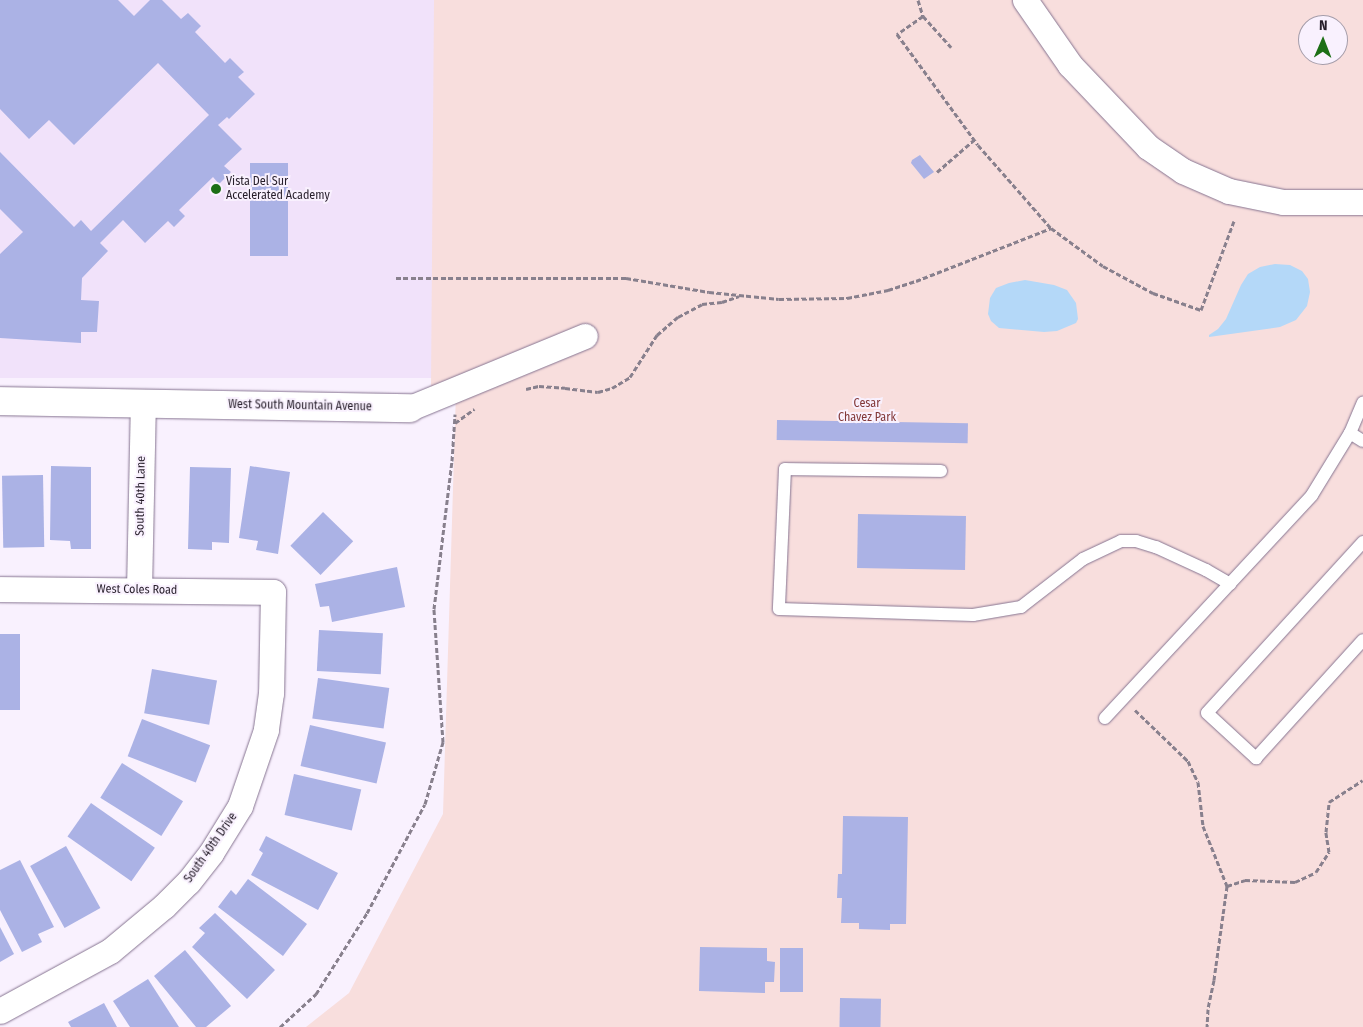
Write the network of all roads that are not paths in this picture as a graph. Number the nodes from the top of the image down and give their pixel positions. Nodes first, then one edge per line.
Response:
1 (1025, 0) edge
2 (1363, 202) edge
3 (586, 336) dead end
4 (0, 400) edge
5 (143, 403) junction
6 (1363, 403) edge
7 (410, 408) joint
8 (1350, 433) junction
9 (1363, 441) edge
10 (941, 471) dead end
11 (1363, 542) edge
12 (1230, 584) junction
13 (0, 589) edge
14 (139, 590) junction
15 (273, 592) joint
16 (1363, 640) edge
17 (1105, 718) dead end
18 (0, 1011) edge

1 - 2 street
3 - 7 street, West South Mountain Avenue
4 - 5 street, West South Mountain Avenue
5 - 7 street, West South Mountain Avenue
5 - 14 street, South 40th Lane
6 - 8 lane
8 - 9 lane
8 - 12 lane
10 - 12 lane
11 - 16 lane
12 - 17 lane
13 - 14 street, West Coles Road
14 - 15 street, West Coles Road
15 - 18 street, South 40th Drive

